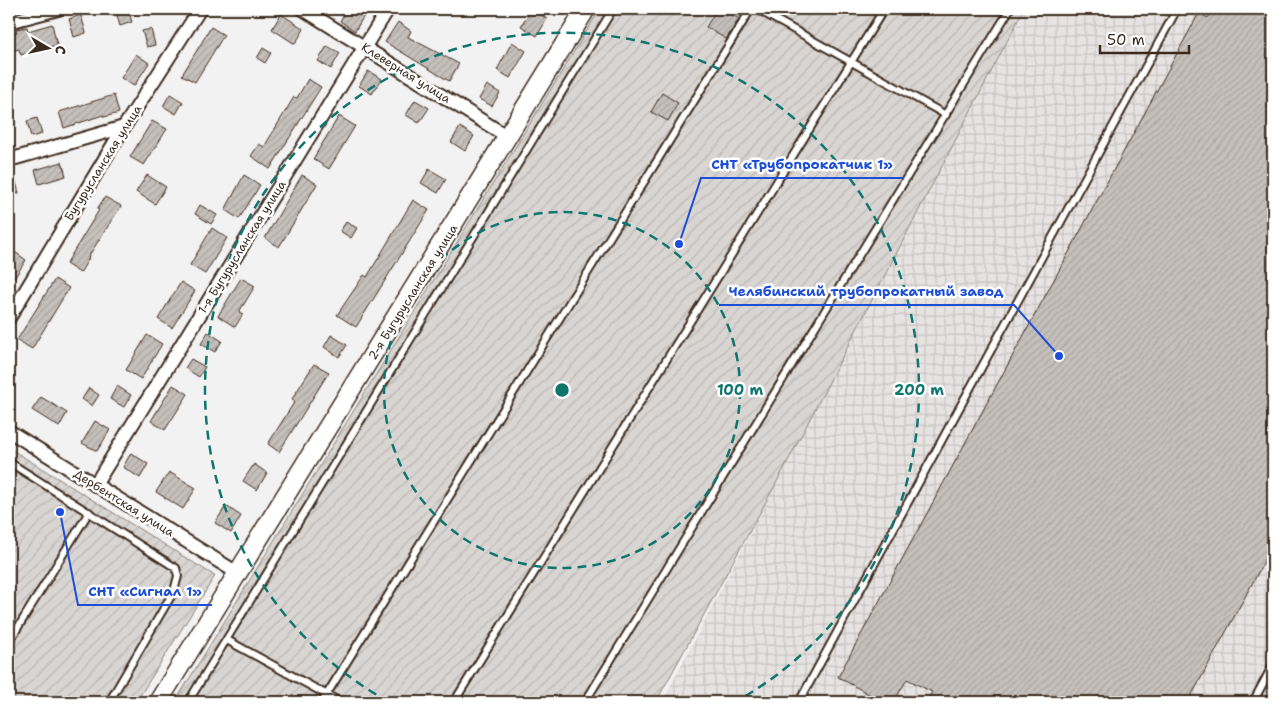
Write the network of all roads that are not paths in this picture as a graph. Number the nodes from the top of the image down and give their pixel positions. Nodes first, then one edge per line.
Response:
1 (58, 9) edge
2 (200, 9) edge
3 (303, 9) edge
4 (388, 9) edge
5 (586, 9) edge
6 (613, 9) edge
7 (751, 9) edge
8 (757, 9) edge
9 (884, 9) edge
10 (1010, 9) edge
11 (1178, 9) edge
12 (9, 22) edge
13 (365, 48) junction
14 (852, 61) junction
15 (946, 115) junction
16 (124, 127) junction
17 (508, 137) junction
18 (9, 160) edge
19 (9, 318) edge
20 (9, 431) edge
21 (9, 462) edge
22 (95, 485) junction
23 (88, 512) junction
24 (239, 574) junction
25 (227, 640) junction
26 (9, 642) edge
27 (1273, 665) edge
28 (327, 695) junction
29 (109, 702) edge
30 (158, 702) edge
31 (188, 702) edge
32 (322, 702) edge
33 (340, 702) edge
34 (454, 702) edge
35 (585, 702) edge
36 (799, 702) edge
37 (1253, 702) edge

1 - 12 street
2 - 16 street, Бугурусланская улица
3 - 13 street, Клеверная улица
4 - 13 street, 1-я Бугурусланская улица
5 - 17 street, 2-я Бугурусланская улица
6 - 25 lane
7 - 28 lane
8 - 14 lane
9 - 14 lane
10 - 15 lane
11 - 36 lane
13 - 17 street, Клеверная улица
13 - 22 street, 1-я Бугурусланская улица
14 - 15 lane
14 - 34 lane
15 - 35 lane
16 - 18 street
16 - 19 street, Бугурусланская улица
17 - 24 street, 2-я Бугурусланская улица
20 - 22 street, Дербентская улица
21 - 23 lane
22 - 24 street, Дербентская улица
23 - 26 lane
23 - 29 lane
24 - 30 street, 2-я Бугурусланская улица
25 - 28 lane
25 - 31 lane
27 - 37 lane
28 - 32 lane
28 - 33 lane

